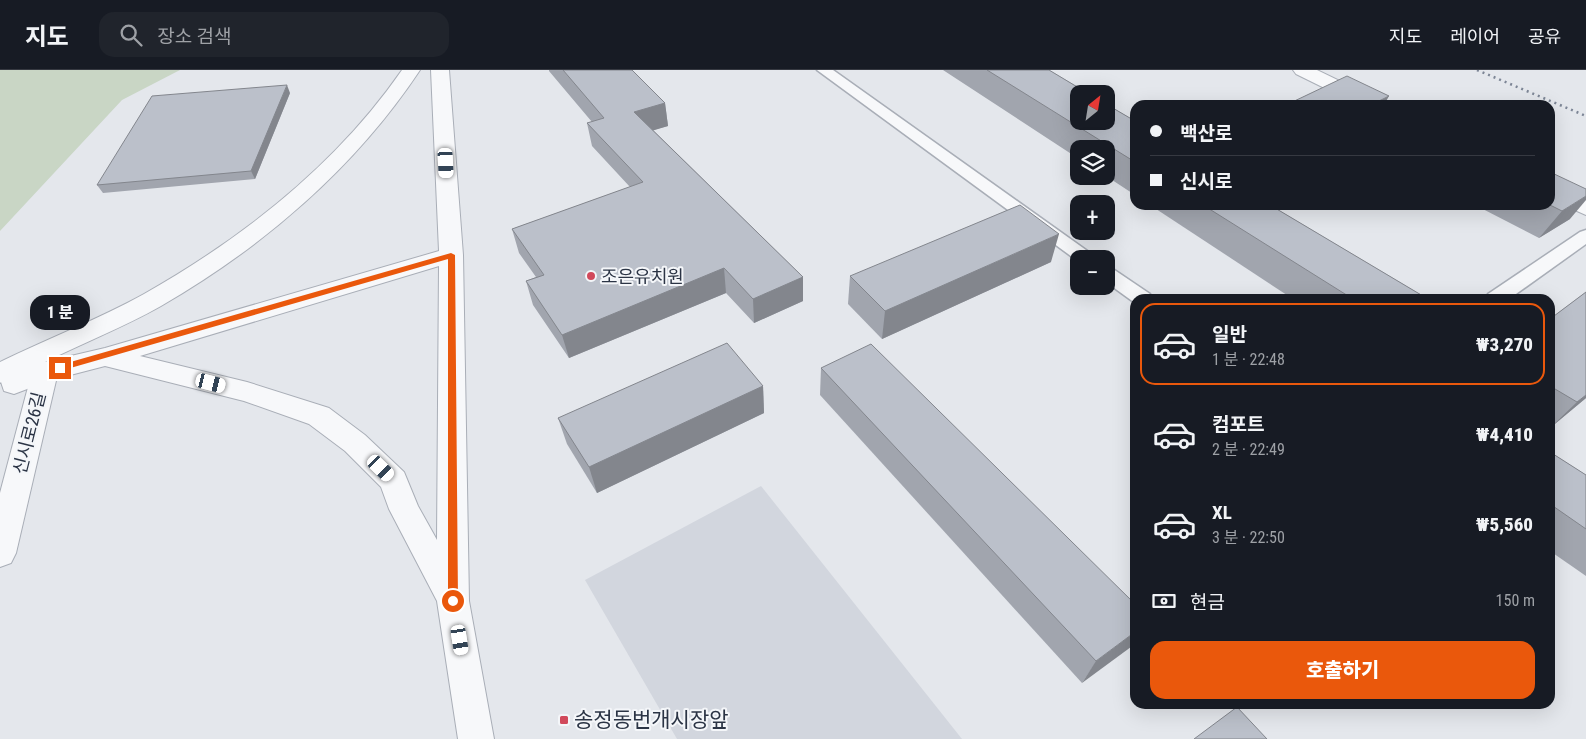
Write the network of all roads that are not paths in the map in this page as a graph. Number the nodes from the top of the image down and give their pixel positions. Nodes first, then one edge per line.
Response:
1 (411, 70) edge
2 (440, 70) edge
3 (824, 70) edge
4 (1302, 70) edge
5 (1364, 100) edge
6 (1555, 193) edge
7 (1586, 208) edge
8 (1586, 236) edge
9 (1074, 250) edge
10 (451, 255) junction
11 (1115, 280) edge
12 (1135, 294) edge
13 (1502, 294) edge
14 (104, 356) junction
15 (45, 372) junction
16 (0, 373) edge
17 (0, 389) edge
18 (1, 542) edge
19 (453, 601) junction
20 (476, 739) edge

1 - 16 street
2 - 10 street
3 - 9 lane
4 - 5 street
6 - 7 street
8 - 13 lane
10 - 14 street
10 - 19 street
11 - 12 lane
14 - 15 street
14 - 19 street
15 - 17 street
15 - 18 street, 신시로26길
19 - 20 street

